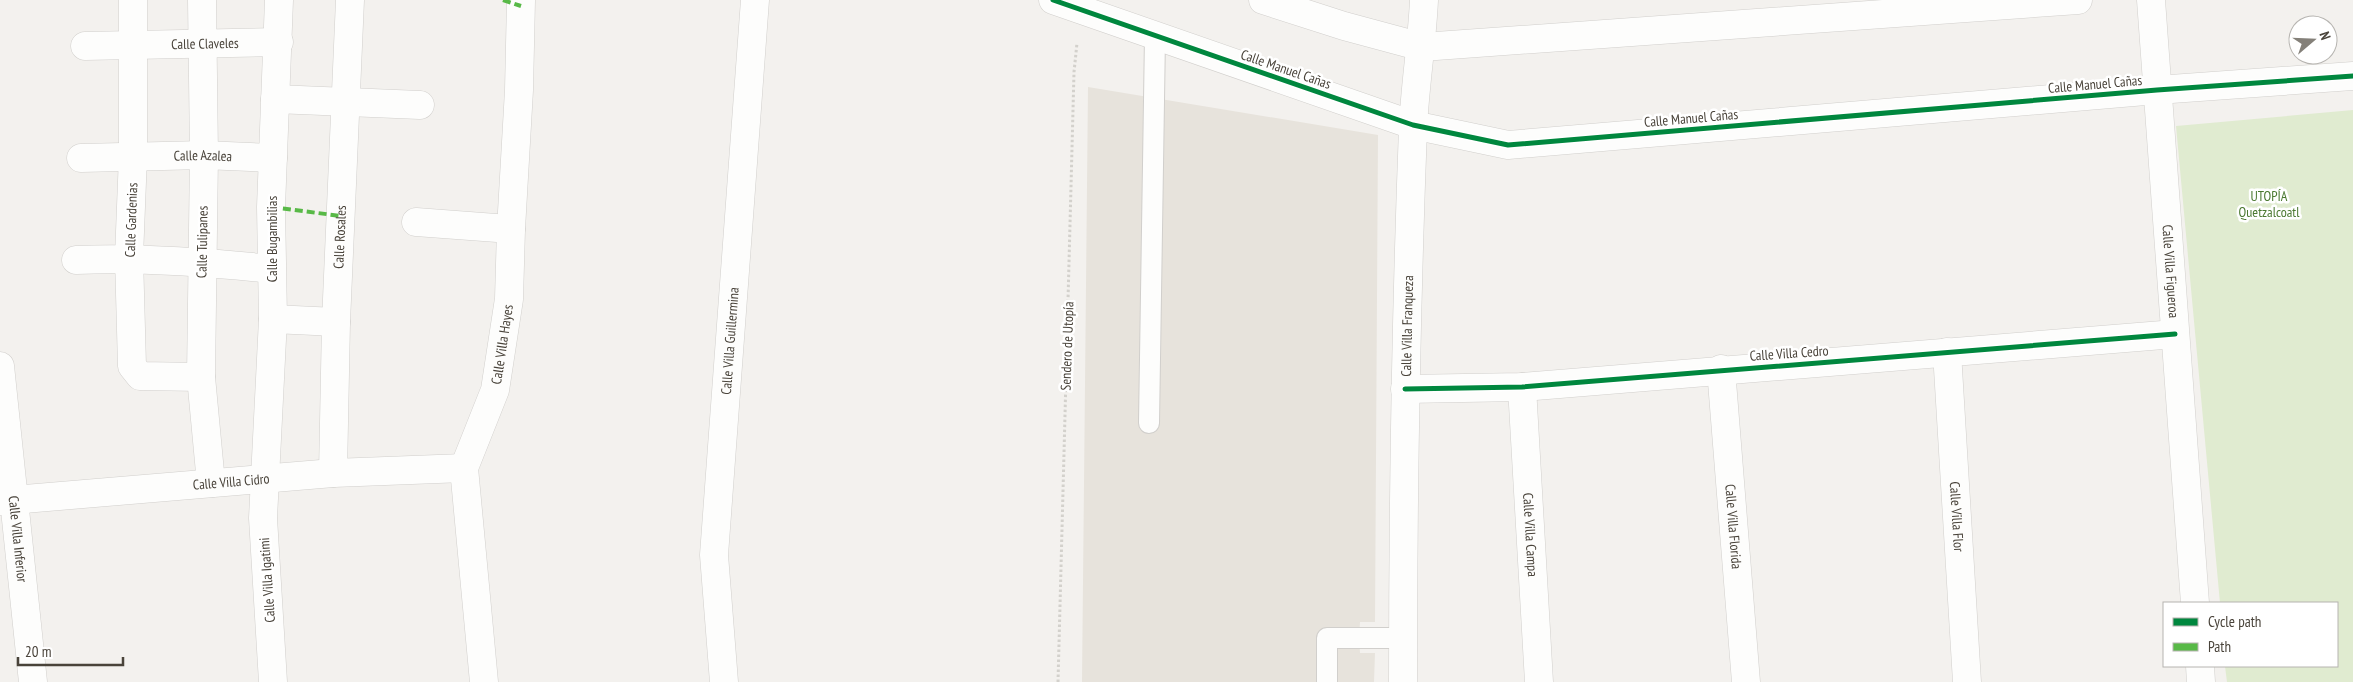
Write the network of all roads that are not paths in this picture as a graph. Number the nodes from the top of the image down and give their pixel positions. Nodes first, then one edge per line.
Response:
1 (133, 0) edge
2 (202, 0) edge
3 (280, 0) edge
4 (350, 0) edge
5 (521, 0) edge
6 (755, 0) edge
7 (1053, 0) edge
8 (1263, 0) edge
9 (1424, 0) edge
10 (2078, 0) edge
11 (2151, 0) edge
12 (1155, 36) junction
13 (279, 42) junction
14 (203, 43) junction
15 (132, 45) junction
16 (85, 46) dead end
17 (1422, 47) junction
18 (2353, 76) edge
19 (2157, 90) junction
20 (276, 100) junction
21 (346, 101) junction
22 (420, 105) dead end
23 (1413, 125) junction
24 (133, 156) junction
25 (204, 156) junction
26 (81, 158) dead end
27 (273, 158) junction
28 (416, 222) dead end
29 (511, 229) junction
30 (129, 258) junction
31 (76, 260) dead end
32 (202, 262) junction
33 (271, 269) junction
34 (273, 319) junction
35 (336, 322) junction
36 (2175, 334) junction
37 (1947, 352) junction
38 (0, 366) edge
39 (1721, 369) junction
40 (201, 377) junction
41 (1522, 387) junction
42 (1405, 389) junction
43 (1149, 423) dead end
44 (464, 468) junction
45 (333, 473) junction
46 (266, 479) junction
47 (210, 483) junction
48 (7, 501) edge
49 (2195, 602) edge
50 (1403, 638) junction
51 (2200, 667) edge
52 (33, 682) edge
53 (273, 682) edge
54 (484, 682) edge
55 (724, 682) edge
56 (1327, 682) edge
57 (1403, 682) edge
58 (1539, 682) edge
59 (1746, 682) edge
60 (1967, 682) edge
61 (2201, 682) edge

1 - 15 street, Calle Gardenias
2 - 14 street, Calle Tulipanes
3 - 13 street, Calle Bugambilias
4 - 21 street, Calle Rosales
5 - 29 street, Calle Villa Hayes
6 - 55 street, Calle Villa Guillermina
7 - 12 street, Calle Manuel Cañas
8 - 17 street
9 - 17 street, Calle Villa Franqueza
10 - 17 street
11 - 19 street, Calle Villa Figueroa
12 - 23 street, Calle Manuel Cañas
12 - 43 lane
13 - 14 street, Calle Claveles
13 - 20 street, Calle Bugambilias
14 - 15 street, Calle Claveles
14 - 25 street, Calle Tulipanes
15 - 16 street, Calle Claveles
15 - 24 street, Calle Gardenias
17 - 23 street, Calle Villa Franqueza
18 - 19 street, Calle Manuel Cañas
19 - 23 street, Calle Manuel Cañas
19 - 36 street, Calle Villa Figueroa
20 - 21 street
20 - 27 street, Calle Bugambilias
21 - 22 street
21 - 35 street, Calle Rosales
23 - 42 street, Calle Villa Franqueza
24 - 25 street, Calle Azalea
24 - 26 street, Calle Azalea
24 - 30 street, Calle Gardenias
25 - 27 street, Calle Azalea
25 - 32 street, Calle Tulipanes
27 - 33 street, Calle Bugambilias
28 - 29 street
29 - 44 street, Calle Villa Hayes
30 - 31 street
30 - 32 street
30 - 40 street, Calle Gardenias
32 - 33 street
32 - 40 street, Calle Tulipanes
33 - 34 street, Calle Bugambilias
34 - 35 street
34 - 46 street, Calle Bugambilias
35 - 45 street, Calle Rosales
36 - 37 street, Calle Villa Cedro
36 - 49 street, Calle Villa Figueroa
37 - 39 street, Calle Villa Cedro
37 - 60 street, Calle Villa Flor
38 - 48 street, Calle Villa Inferior
39 - 41 street, Calle Villa Cedro
39 - 59 street, Calle Villa Florida
40 - 47 street, Calle Tulipanes
41 - 42 street, Calle Villa Cedro
41 - 58 street, Calle Villa Campa
42 - 50 street, Calle Villa Franqueza
44 - 45 street, Calle Villa Cidro
44 - 54 street, Calle Villa Hayes
45 - 46 street, Calle Villa Cidro
46 - 47 street, Calle Villa Cidro
46 - 53 street, Calle Villa Igatimi
47 - 48 street, Calle Villa Cidro
48 - 52 street, Calle Villa Inferior
50 - 56 lane
50 - 57 street, Calle Villa Franqueza
51 - 61 street

